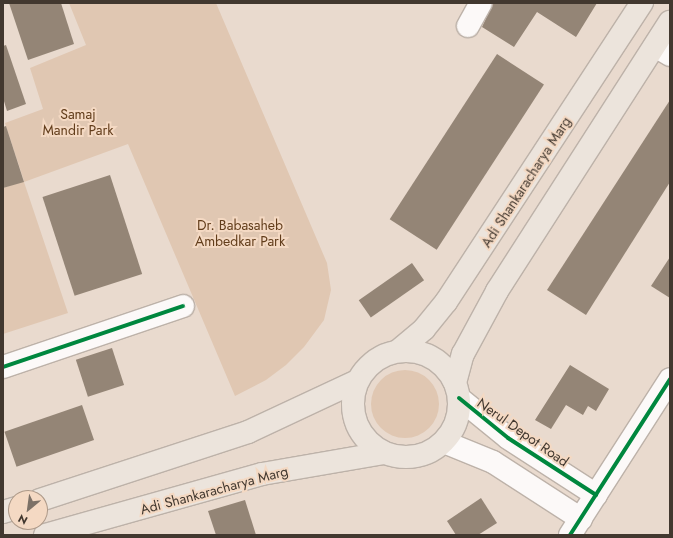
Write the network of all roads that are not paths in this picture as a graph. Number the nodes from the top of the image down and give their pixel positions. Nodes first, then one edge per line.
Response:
1 (481, 3) edge
2 (642, 3) edge
3 (670, 22) edge
4 (468, 26) dead end
5 (662, 51) edge
6 (183, 306) dead end
7 (398, 351) junction
8 (3, 367) edge
9 (670, 379) edge
10 (357, 381) junction
11 (457, 391) junction
12 (444, 442) junction
13 (384, 453) junction
14 (596, 495) junction
15 (48, 497) edge
16 (575, 527) edge
17 (45, 535) edge

1 - 4 street
2 - 7 main road, Adi Shankaracharya Marg
3 - 5 main road
5 - 11 main road
6 - 8 street
7 - 10 main road
7 - 11 main road
9 - 14 street
10 - 13 main road
10 - 15 main road
11 - 12 main road
11 - 14 street, Nerul Depot Road
12 - 13 main road
12 - 16 street
13 - 17 main road, Adi Shankaracharya Marg
14 - 16 street

